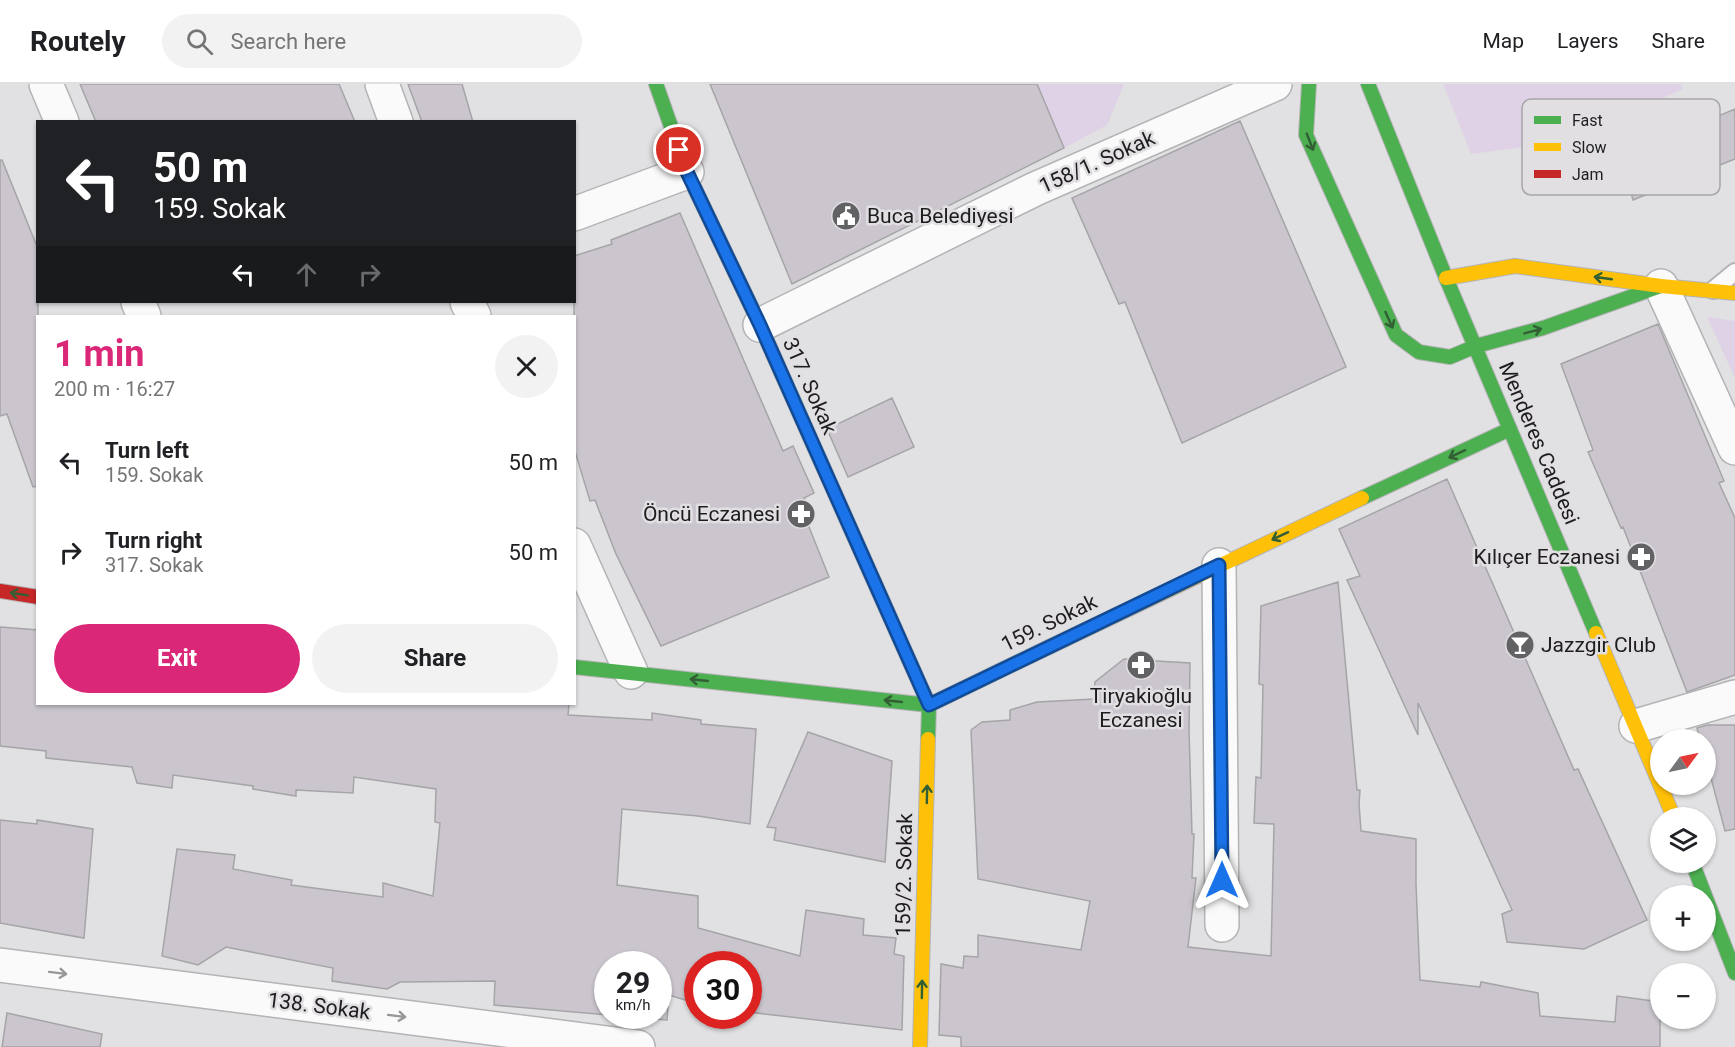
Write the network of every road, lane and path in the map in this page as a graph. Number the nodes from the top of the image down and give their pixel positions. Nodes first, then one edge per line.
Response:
1 (46, 84) edge
2 (382, 84) edge
3 (656, 84) edge
4 (1275, 84) edge
5 (1309, 84) edge
6 (1368, 84) edge
7 (61, 120) edge
8 (395, 120) edge
9 (687, 172) junction
10 (576, 213) edge
11 (1735, 272) edge
12 (1446, 278) junction
13 (1661, 286) junction
14 (1712, 291) junction
15 (1735, 293) edge
16 (760, 325) junction
17 (1476, 346) junction
18 (1510, 429) junction
19 (1735, 448) edge
20 (576, 549) edge
21 (1219, 565) junction
22 (0, 591) edge
23 (36, 597) edge
24 (576, 667) edge
25 (631, 672) junction
26 (1735, 698) edge
27 (929, 705) junction
28 (1636, 726) junction
29 (1669, 807) edge
30 (1697, 873) edge
31 (1222, 925) dead end
32 (1732, 952) edge
33 (0, 965) edge
34 (638, 1047) edge
35 (920, 1047) edge

1 - 7 street
2 - 8 street
3 - 9 street, 317. Sokak
4 - 16 street, 158/1. Sokak
5 -> 17 street
6 - 12 street, Menderes Caddesi
9 - 10 street
9 - 16 street, 317. Sokak
11 - 14 lane
13 -> 12 street
12 - 17 street, Menderes Caddesi
13 - 14 street
17 -> 13 street
13 - 19 street
14 - 15 street
16 - 27 street, 317. Sokak
17 - 18 street, Menderes Caddesi
18 -> 21 street, 159. Sokak
18 - 28 street, Menderes Caddesi
20 - 25 street
21 - 27 street, 159. Sokak
21 - 31 street
23 -> 22 street
24 - 25 street
27 -> 25 street
26 - 28 street
35 -> 27 street, 159/2. Sokak
28 - 29 street, Menderes Caddesi
30 - 32 street
33 -> 34 street, 138. Sokak

